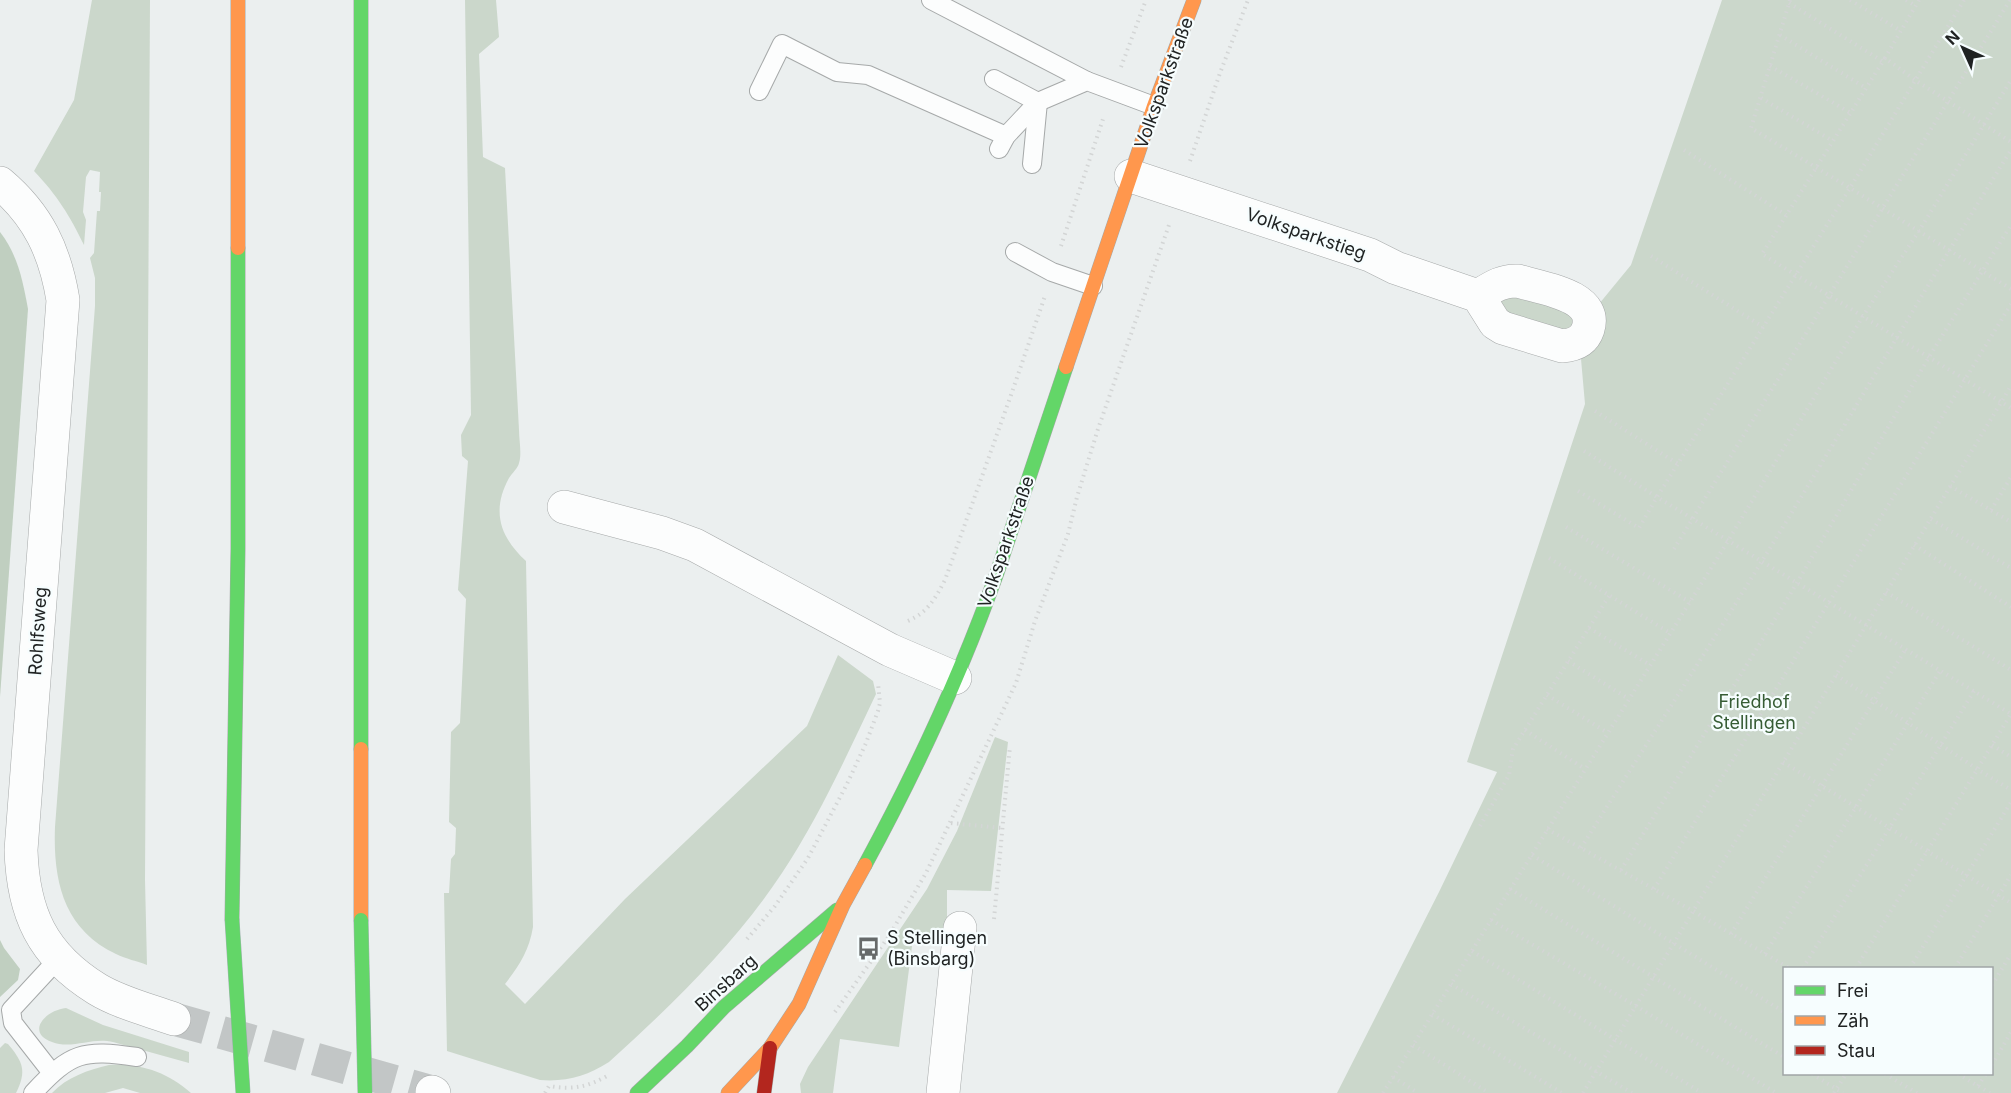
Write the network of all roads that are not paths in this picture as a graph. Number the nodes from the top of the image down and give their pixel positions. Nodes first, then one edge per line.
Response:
1 (238, 0) edge
2 (361, 0) edge
3 (932, 0) edge
4 (1194, 0) edge
5 (994, 80) dead end
6 (1087, 81) junction
7 (759, 92) dead end
8 (1038, 102) junction
9 (1154, 106) junction
10 (1032, 164) dead end
11 (1131, 176) junction
12 (0, 183) edge
13 (1015, 252) dead end
14 (1093, 286) junction
15 (1478, 296) dead end
16 (564, 507) dead end
17 (956, 678) junction
18 (843, 905) junction
19 (960, 928) dead end
20 (59, 958) junction
21 (174, 1019) tunnel mouth
22 (770, 1048) junction
23 (137, 1057) dead end
24 (52, 1073) junction
25 (33, 1093) edge
26 (243, 1093) edge
27 (365, 1093) edge
28 (637, 1093) edge
29 (728, 1093) edge
30 (764, 1093) edge
31 (943, 1093) edge

1 - 26 main road, bridge
2 - 27 main road, bridge
3 - 6 lane
4 - 9 main road, Volksparkstraße
5 - 8 lane
6 - 8 lane
6 - 9 lane
7 - 8 lane
8 - 10 lane
9 - 11 main road, Volksparkstraße
11 - 14 main road, Volksparkstraße
11 - 15 street, Volksparkstieg
12 - 20 street, Rohlfsweg
13 - 14 lane
14 - 17 main road, Volksparkstraße
16 - 17 street
17 - 18 main road, Binsbarg
18 - 22 main road, Binsbarg
18 - 28 main road, Binsbarg
19 - 31 street
20 - 21 street, Rohlfsweg
20 - 24 lane
22 - 29 main road, Binsbarg
22 - 30 main road
23 - 24 lane
24 - 25 lane

